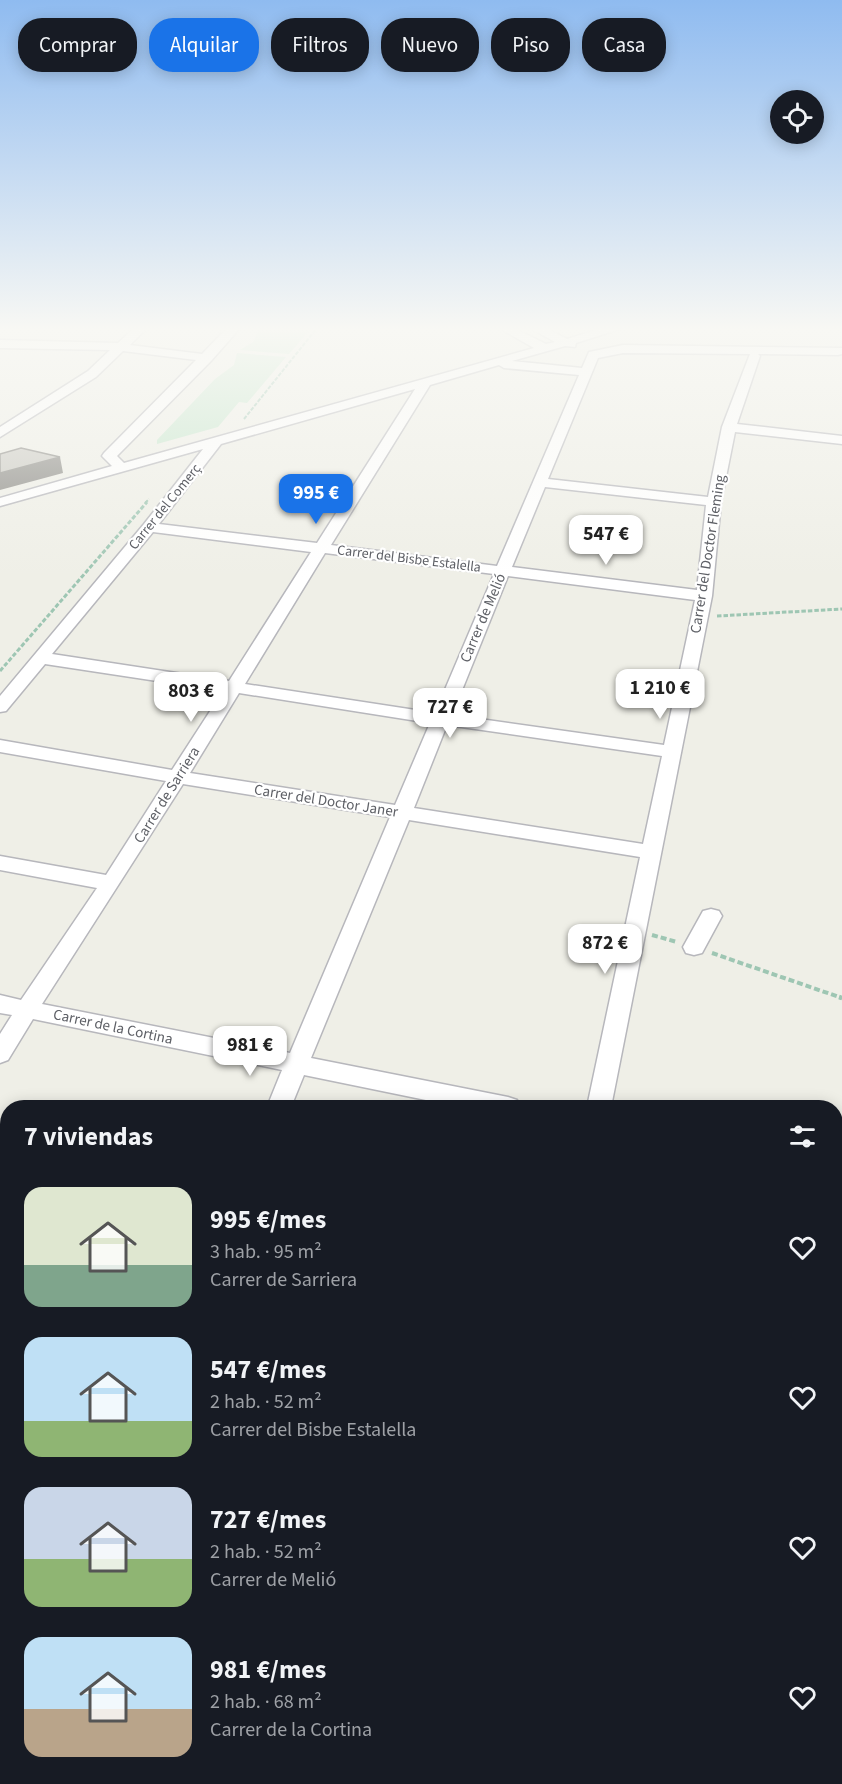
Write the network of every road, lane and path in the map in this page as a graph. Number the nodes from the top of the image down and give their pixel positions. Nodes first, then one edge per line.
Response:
1 (34, 411) edge
2 (154, 411) edge
3 (247, 411) edge
4 (319, 411) edge
5 (407, 411) edge
6 (570, 411) edge
7 (735, 411) edge
8 (729, 427) junction
9 (0, 433) edge
10 (224, 438) junction
11 (842, 440) edge
12 (121, 467) junction
13 (540, 482) junction
14 (2, 499) edge
15 (149, 499) dead end
16 (714, 502) junction
17 (149, 527) junction
18 (321, 548) junction
19 (503, 570) junction
20 (704, 596) junction
21 (842, 609) edge
22 (700, 616) junction
23 (42, 658) junction
24 (0, 671) edge
25 (234, 687) junction
26 (0, 707) edge
27 (441, 719) junction
28 (0, 746) edge
29 (672, 752) junction
30 (178, 777) junction
31 (402, 813) junction
32 (652, 852) junction
33 (0, 863) edge
34 (111, 883) junction
35 (711, 916) dead end
36 (635, 930) junction
37 (694, 947) junction
38 (842, 998) edge
39 (0, 1004) edge
40 (27, 1009) junction
41 (0, 1054) edge
42 (296, 1065) junction
43 (282, 1100) edge
44 (473, 1100) edge
45 (600, 1100) edge

1 - 9 street
2 - 12 street
3 - 10 path
4 - 10 street
5 - 18 street, Carrer de Sarriera
6 - 13 street, Carrer de Melió
7 - 8 street, Carrer del Doctor Fleming
8 - 11 street
8 - 16 street, Carrer del Doctor Fleming
10 - 12 street
10 - 17 street, Carrer del Comerç
12 - 14 street
13 - 16 street
13 - 19 street, Carrer de Melió
15 - 24 path, Carrer del Comerç
16 - 20 street, Carrer del Doctor Fleming
17 - 18 street, Carrer del Bisbe Estalella
17 - 23 street, Carrer del Comerç
18 - 19 street, Carrer del Bisbe Estalella
18 - 25 street, Carrer de Sarriera
19 - 20 street, Carrer del Bisbe Estalella
19 - 27 street, Carrer de Melió
20 - 22 street, Carrer del Doctor Fleming
21 - 22 path
22 - 29 street, Carrer del Doctor Fleming
23 - 25 street
23 - 26 street, Carrer del Comerç
25 - 27 street
25 - 30 street, Carrer de Sarriera
27 - 29 street
27 - 31 street, Carrer de Melió
28 - 30 street, Carrer del Doctor Janer
29 - 32 street, Carrer del Doctor Fleming
30 - 31 street, Carrer del Doctor Janer
30 - 34 street, Carrer de Sarriera
31 - 32 street, Carrer del Doctor Janer
31 - 42 street, Carrer de Melió
32 - 36 street, Carrer del Doctor Fleming
33 - 34 street
34 - 40 street, Carrer de Sarriera
35 - 37 street
36 - 37 path
36 - 45 street, Carrer del Doctor Fleming
37 - 38 path
39 - 40 street, Carrer de la Cortina
40 - 41 street, Carrer de Sarriera
40 - 42 street, Carrer de la Cortina
42 - 43 street, Carrer de Melió
42 - 44 street, Carrer de la Cortina

